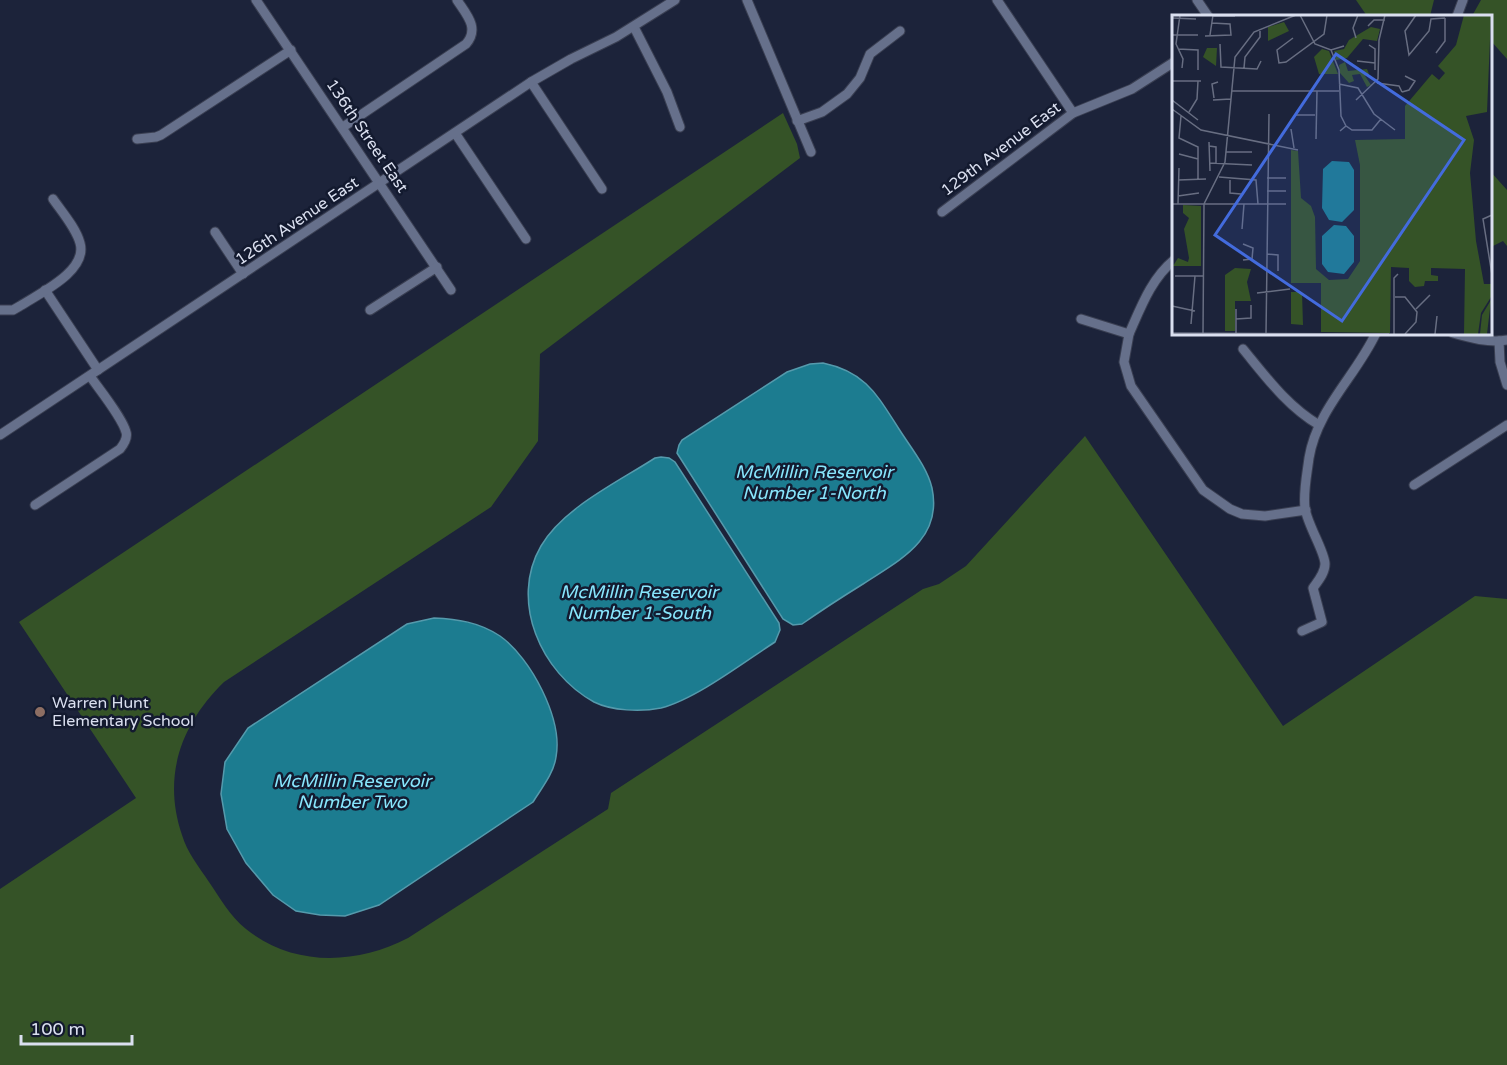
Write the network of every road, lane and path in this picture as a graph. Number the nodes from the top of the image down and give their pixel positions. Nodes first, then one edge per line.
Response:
1 (256, 0) edge
2 (457, 0) edge
3 (675, 0) edge
4 (747, 0) edge
5 (997, 0) edge
6 (1197, 0) edge
7 (1463, 0) edge
8 (1207, 15) edge
9 (1457, 15) edge
10 (634, 27) junction
11 (900, 31) dead end
12 (291, 50) junction
13 (1172, 63) edge
14 (531, 82) junction
15 (1073, 113) junction
16 (797, 121) junction
17 (343, 127) junction
18 (680, 128) dead end
19 (455, 133) junction
20 (136, 139) dead end
21 (811, 152) dead end
22 (381, 183) junction
23 (602, 189) dead end
24 (53, 199) dead end
25 (942, 212) dead end
26 (215, 232) dead end
27 (526, 239) dead end
28 (1172, 262) edge
29 (437, 267) junction
30 (243, 274) junction
31 (45, 290) junction
32 (451, 290) dead end
33 (0, 310) edge
34 (370, 310) dead end
35 (1081, 319) dead end
36 (1129, 334) junction
37 (1375, 334) edge
38 (1457, 334) edge
39 (1503, 341) edge
40 (1243, 349) dead end
41 (94, 373) junction
42 (1507, 385) edge
43 (1319, 425) junction
44 (1507, 425) edge
45 (0, 435) edge
46 (1414, 485) dead end
47 (35, 505) dead end
48 (1306, 510) junction
49 (1302, 631) dead end

1 - 12 street, 136th Street East
2 - 17 street
3 - 10 street, 126th Avenue East
4 - 16 street
5 - 15 street
6 - 8 street
7 - 9 street
10 - 14 street, 126th Avenue East
10 - 18 street
11 - 16 street
12 - 17 street, 136th Street East
12 - 20 street
13 - 15 street, 129th Avenue East
14 - 19 street, 126th Avenue East
14 - 23 street
15 - 25 street, 129th Avenue East
16 - 21 street
17 - 22 street, 136th Street East
19 - 22 street, 126th Avenue East
19 - 27 street
22 - 29 street, 136th Street East
22 - 30 street, 126th Avenue East
24 - 31 street
26 - 30 street
28 - 36 street
29 - 32 street, 136th Street East
29 - 34 street
30 - 41 street, 126th Avenue East
31 - 33 street
31 - 41 street
35 - 36 street
36 - 48 street
37 - 43 street
38 - 39 street
39 - 42 street
40 - 43 street
41 - 45 street, 126th Avenue East
41 - 47 street
43 - 48 street
44 - 46 street
48 - 49 street

